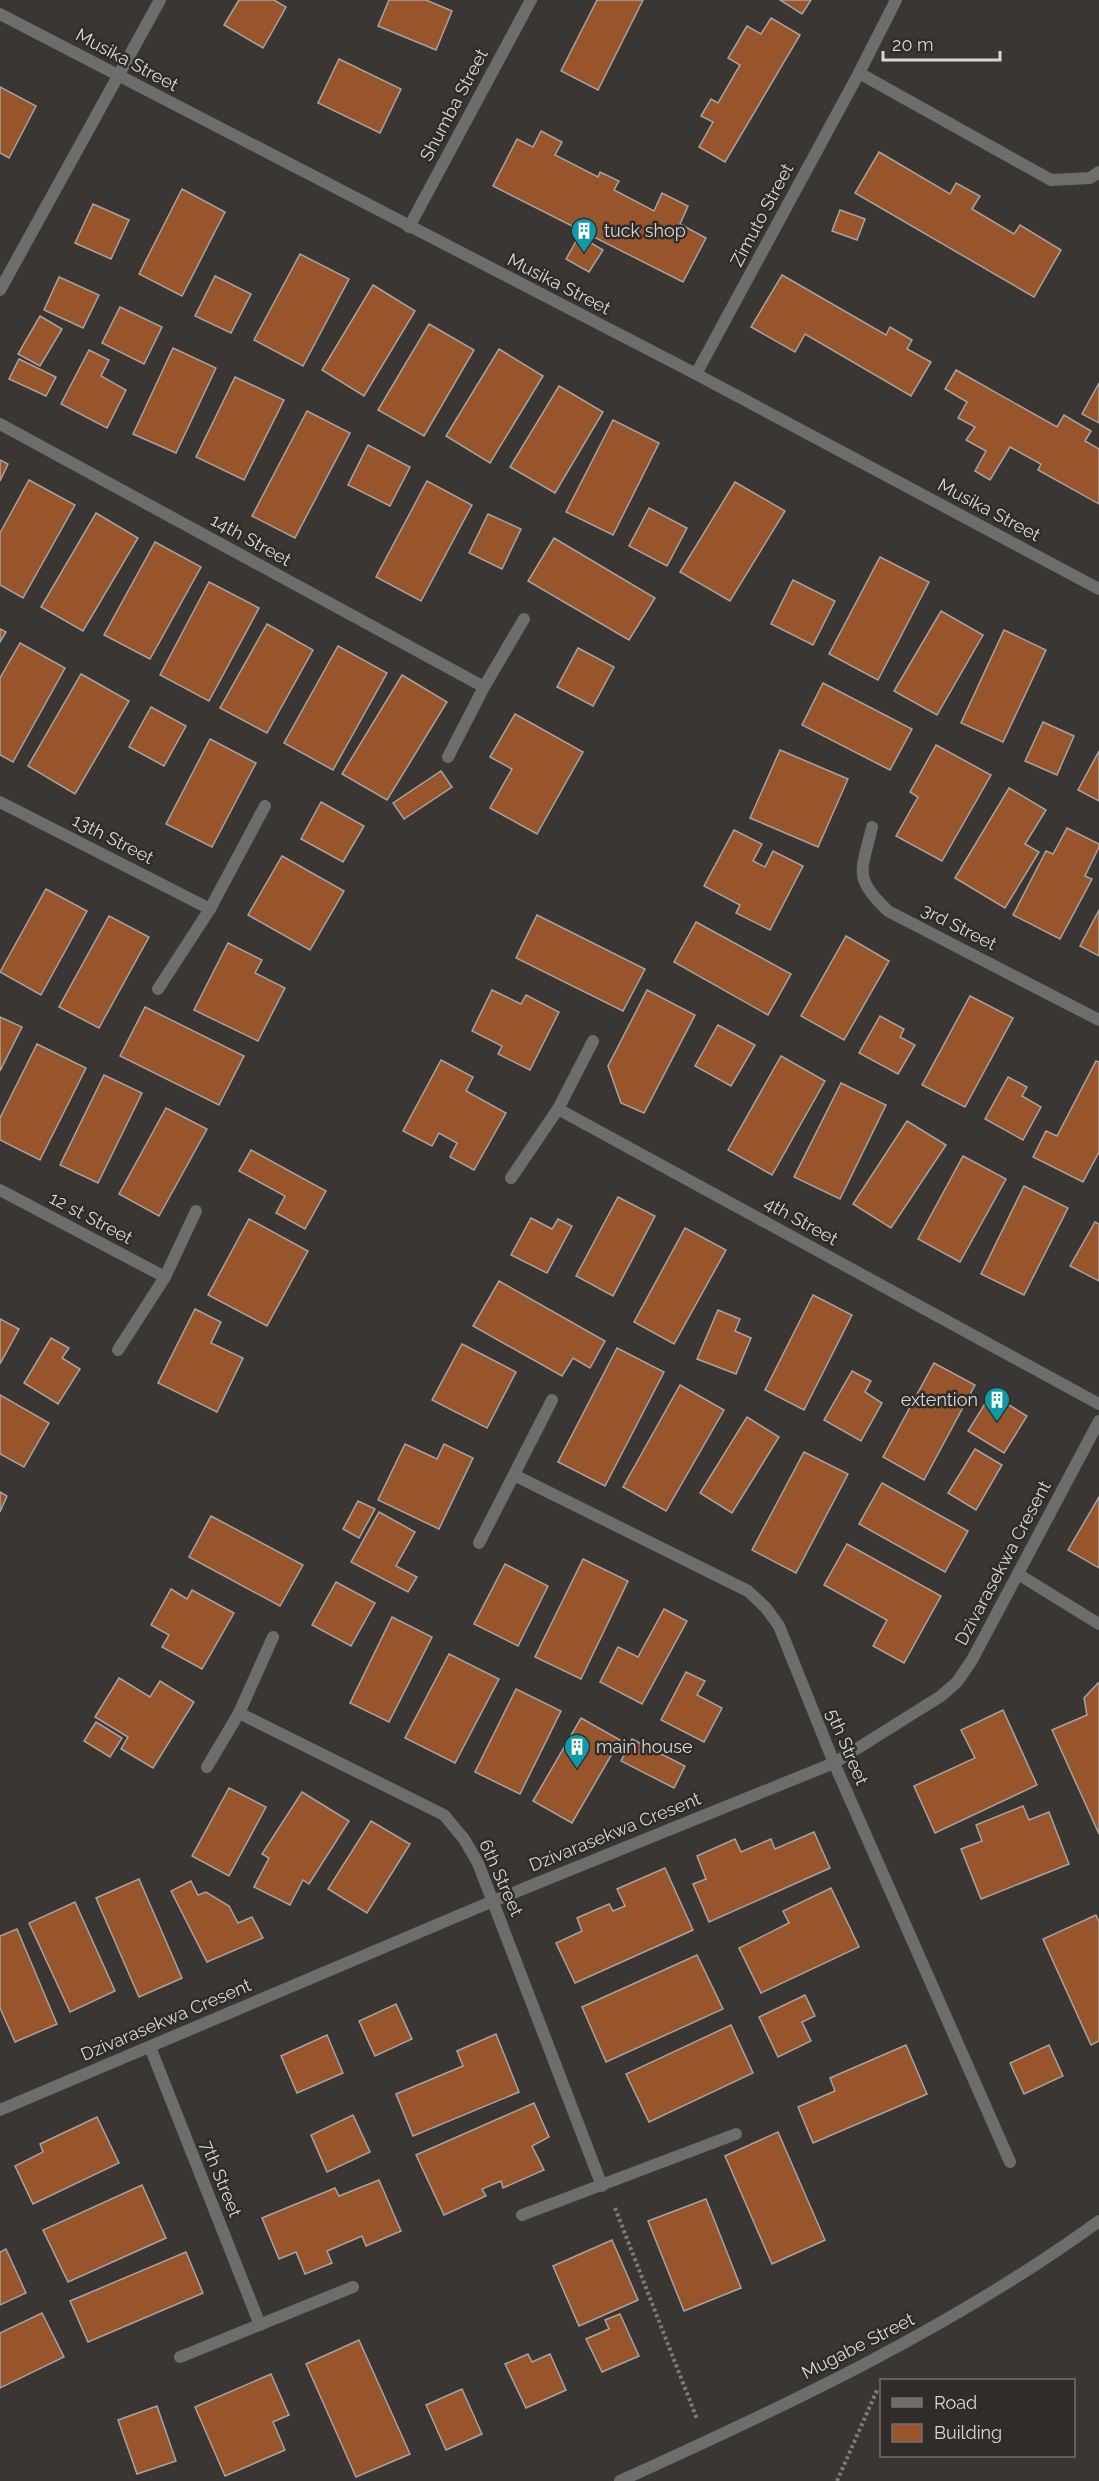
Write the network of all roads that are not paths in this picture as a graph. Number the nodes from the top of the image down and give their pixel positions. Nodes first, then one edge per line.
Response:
1 (160, 0) edge
2 (531, 0) edge
3 (896, 0) edge
4 (0, 14) edge
5 (859, 73) junction
6 (118, 76) junction
7 (1099, 172) edge
8 (409, 227) junction
9 (0, 290) edge
10 (696, 374) junction
11 (0, 424) edge
12 (1099, 589) edge
13 (524, 619) dead end
14 (484, 687) junction
15 (448, 757) dead end
16 (0, 802) edge
17 (265, 806) dead end
18 (872, 827) dead end
19 (210, 909) junction
20 (158, 989) dead end
21 (1099, 1020) edge
22 (594, 1041) dead end
23 (558, 1109) junction
24 (511, 1178) dead end
25 (0, 1190) edge
26 (196, 1211) dead end
27 (165, 1277) junction
28 (118, 1350) dead end
29 (552, 1400) dead end
30 (1099, 1404) edge
31 (1099, 1421) edge
32 (514, 1475) junction
33 (479, 1543) dead end
34 (1018, 1574) junction
35 (1099, 1624) edge
36 (273, 1637) dead end
37 (239, 1713) junction
38 (834, 1763) junction
39 (207, 1767) dead end
40 (493, 1901) junction
41 (150, 2047) junction
42 (0, 2110) edge
43 (736, 2134) dead end
44 (1010, 2162) dead end
45 (604, 2184) junction
46 (522, 2215) dead end
47 (1099, 2221) edge
48 (353, 2287) dead end
49 (260, 2325) junction
50 (180, 2357) dead end
51 (621, 2481) edge

1 - 6 street
2 - 8 street, Shumba Street
3 - 5 street, Zimuto Street
4 - 6 street, Musika Street
5 - 7 street
5 - 10 street, Zimuto Street
6 - 8 street, Musika Street
6 - 9 street
8 - 10 street, Musika Street
10 - 12 street, Musika Street
11 - 14 street, 14th Street
13 - 14 street
14 - 15 street
16 - 19 street, 13th Street
17 - 19 street
18 - 21 street, 3rd Street
19 - 20 street
22 - 23 street
23 - 24 street
23 - 30 street, 4th Street
25 - 27 street, 12 st Street
26 - 27 street
27 - 28 street
29 - 32 street
31 - 34 street, Dzivarasekwa Cresent
32 - 33 street
32 - 38 street, 5th Street
34 - 35 street
34 - 38 street, Dzivarasekwa Cresent
36 - 37 street
37 - 39 street
37 - 40 street, 6th Street
38 - 40 street, Dzivarasekwa Cresent
38 - 44 street, 5th Street
40 - 41 street, Dzivarasekwa Cresent
40 - 45 street, 6th Street
41 - 42 street, Dzivarasekwa Cresent
41 - 49 street, 7th Street
43 - 45 street
45 - 46 street
47 - 51 street, Mugabe Street
48 - 49 street
49 - 50 street

